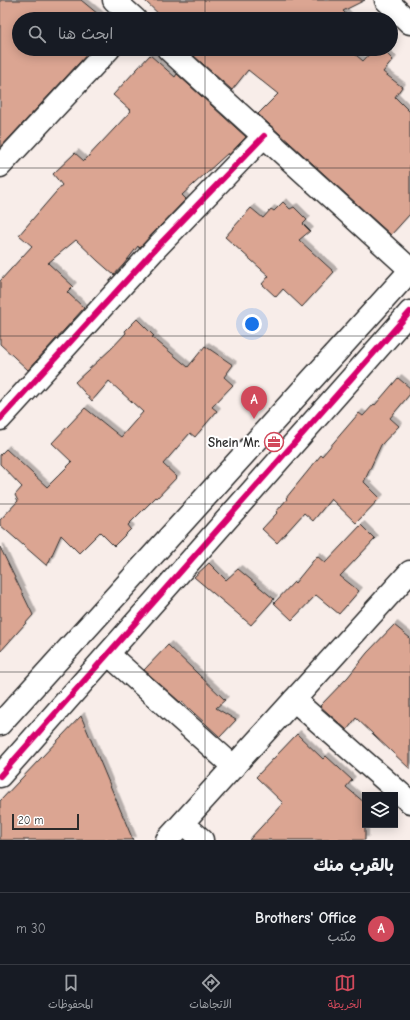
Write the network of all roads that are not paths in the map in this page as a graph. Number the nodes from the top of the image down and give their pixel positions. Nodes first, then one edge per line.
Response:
1 (114, 0) edge
2 (386, 0) edge
3 (127, 12) edge
4 (410, 22) edge
5 (102, 56) edge
6 (176, 56) edge
7 (264, 136) junction
8 (0, 166) edge
9 (410, 270) edge
10 (410, 312) edge
11 (0, 419) edge
12 (170, 535) junction
13 (194, 557) junction
14 (133, 576) junction
15 (409, 576) edge
16 (155, 600) junction
17 (108, 654) junction
18 (294, 700) junction
19 (3, 714) edge
20 (234, 767) junction
21 (0, 776) edge
22 (410, 802) edge
23 (183, 823) junction
24 (168, 840) edge
25 (202, 840) edge

1 - 3 street
2 - 4 street
5 - 8 street
6 - 7 street
7 - 9 street
7 - 11 street
9 - 12 street
10 - 13 street
12 - 13 street
12 - 14 street
13 - 16 street
14 - 16 street
14 - 19 street
15 - 18 street
16 - 17 street
17 - 20 street
17 - 21 street
18 - 20 street
18 - 22 street
20 - 23 street
23 - 24 street
23 - 25 street

